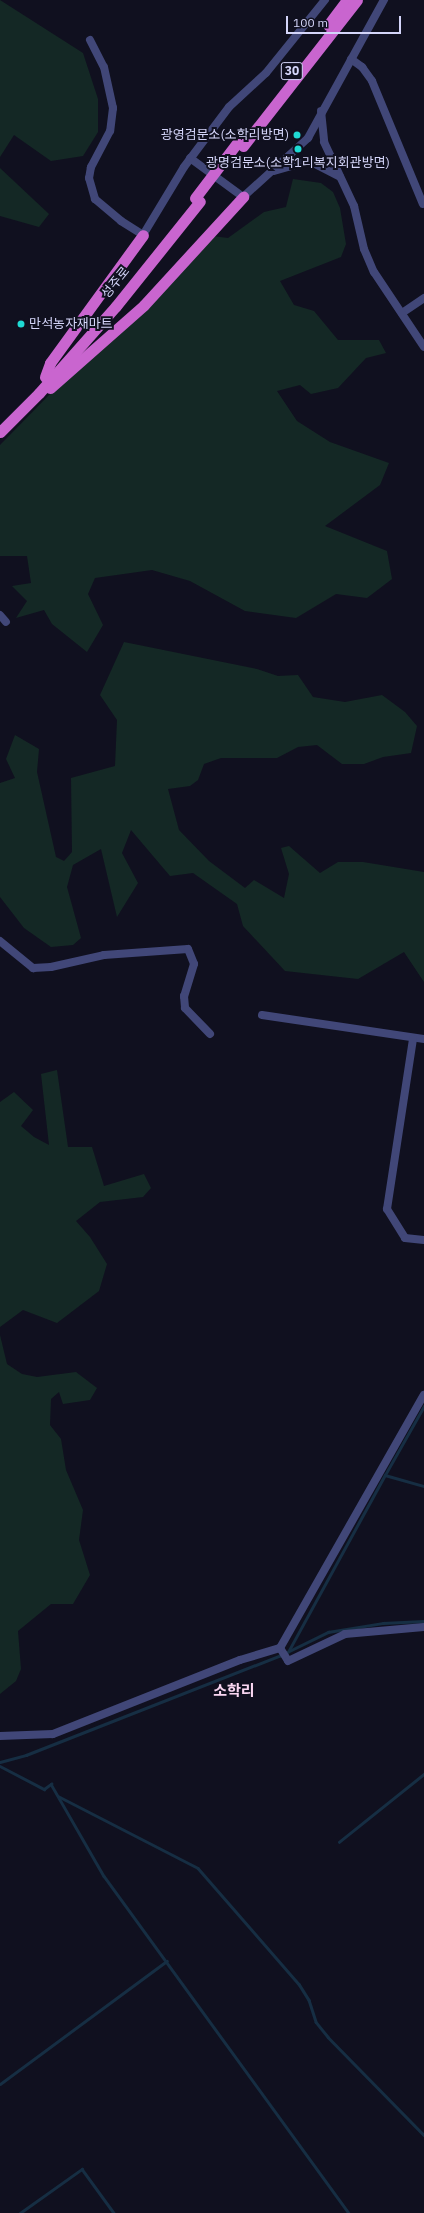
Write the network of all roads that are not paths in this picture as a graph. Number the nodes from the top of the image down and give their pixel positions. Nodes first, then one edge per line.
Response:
1 (325, 0) edge
2 (347, 0) edge
3 (357, 0) edge
4 (366, 0) edge
5 (384, 0) edge
6 (347, 13) junction
7 (90, 40) dead end
8 (351, 59) junction
9 (321, 111) junction
10 (240, 144) junction
11 (190, 158) junction
12 (270, 172) junction
13 (340, 177) junction
14 (243, 197) junction
15 (198, 199) junction
16 (423, 204) edge
17 (143, 235) junction
18 (424, 298) edge
19 (402, 313) junction
20 (424, 346) edge
21 (45, 377) junction
22 (39, 393) junction
23 (0, 424) edge
24 (0, 432) edge
25 (0, 615) edge
26 (6, 622) dead end
27 (0, 941) edge
28 (262, 1015) dead end
29 (210, 1034) dead end
30 (413, 1039) junction
31 (424, 1040) edge
32 (424, 1240) edge
33 (424, 1395) edge
34 (424, 1627) edge
35 (280, 1648) junction
36 (0, 1736) edge

1 - 11 street
2 - 10 highway, 30
3 - 6 highway, 30
4 - 6 highway
5 - 8 street
6 - 10 highway, 30
7 - 17 street
8 - 9 street
8 - 16 street
9 - 12 street
9 - 13 street
10 - 15 highway, 30, bridge
11 - 14 street
11 - 17 street
12 - 13 street
12 - 14 street
13 - 19 street
14 - 22 highway
15 - 21 highway, 성주로 / 30
15 - 22 highway, 성주로 / 30
17 - 21 highway
18 - 19 street
19 - 20 street
21 - 23 highway, 성주로 / 30
22 - 24 highway, 성주로 / 30
25 - 26 street
27 - 29 street
28 - 30 street
30 - 31 street
30 - 32 street
33 - 35 street
34 - 35 street
35 - 36 street

